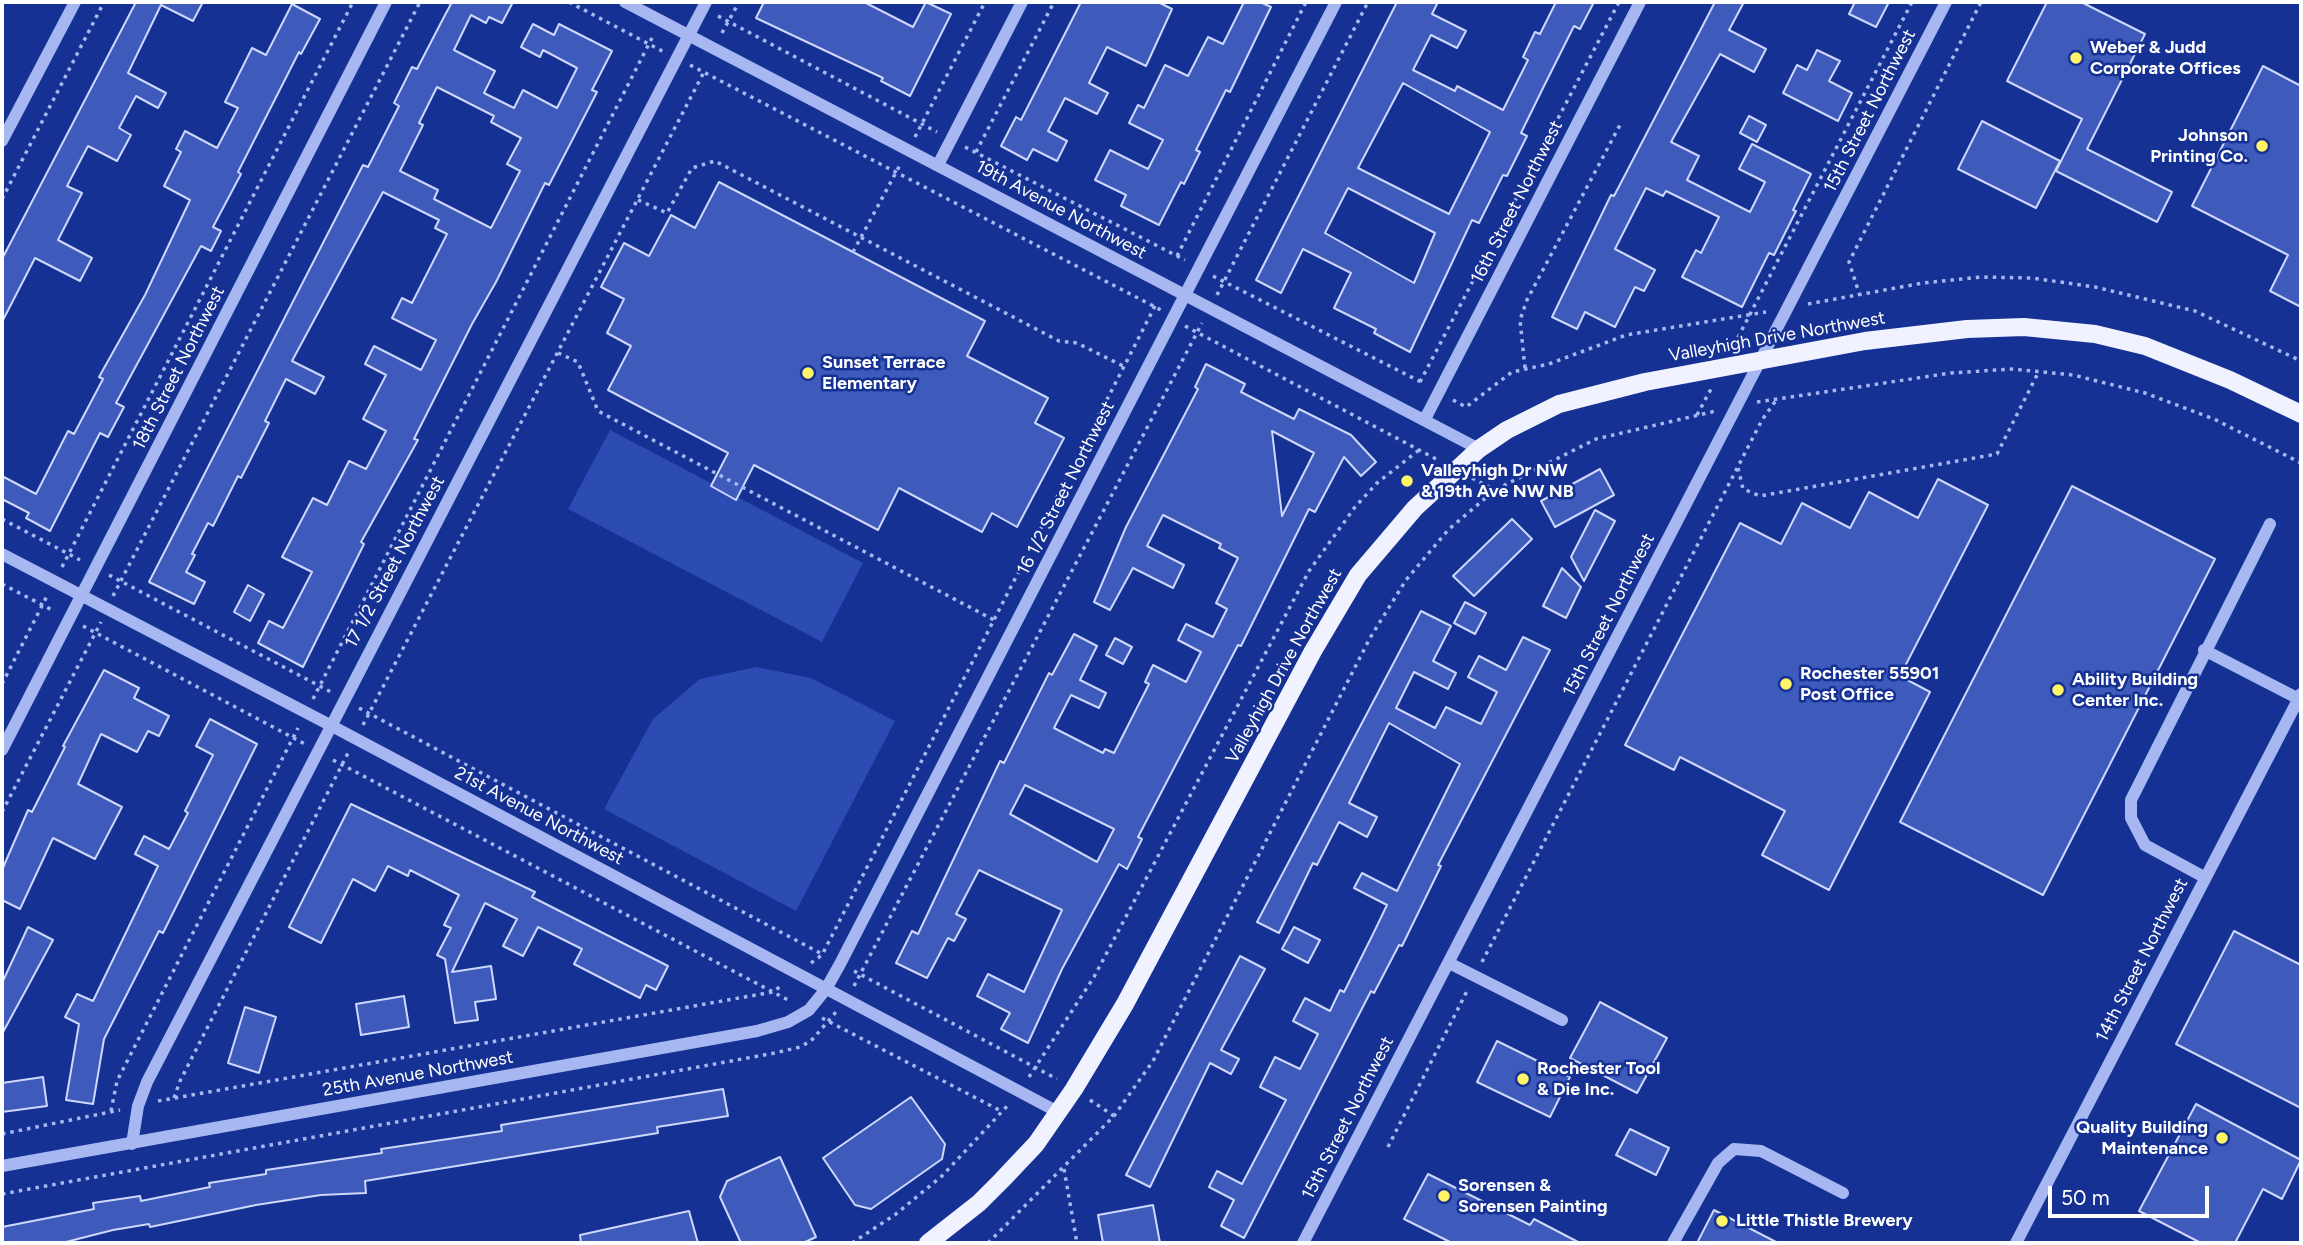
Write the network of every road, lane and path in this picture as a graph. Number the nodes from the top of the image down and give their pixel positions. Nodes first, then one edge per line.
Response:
1 (75, 2) edge
2 (104, 2) edge
3 (353, 2) edge
4 (386, 2) edge
5 (420, 2) edge
6 (569, 2) edge
7 (625, 2) edge
8 (706, 2) edge
9 (739, 2) edge
10 (985, 2) edge
11 (1022, 2) edge
12 (1054, 2) edge
13 (1306, 2) edge
14 (1336, 2) edge
15 (1368, 2) edge
16 (1619, 2) edge
17 (1640, 2) edge
18 (1912, 2) edge
19 (1945, 2) edge
20 (1981, 2) edge
21 (689, 36) junction
22 (1621, 123) dead end
23 (2, 141) edge
24 (938, 164) junction
25 (897, 172) junction
26 (2, 199) edge
27 (638, 200) junction
28 (862, 237) junction
29 (853, 252) dead end
30 (1186, 296) junction
31 (1860, 296) junction
32 (1823, 302) dead end
33 (558, 353) junction
34 (1763, 359) junction
35 (2301, 361) edge
36 (1123, 366) junction
37 (1525, 368) junction
38 (2039, 371) junction
39 (1466, 407) dead end
40 (2301, 414) edge
41 (1697, 415) dead end
42 (1425, 419) junction
43 (1479, 449) junction
44 (2301, 463) edge
45 (1738, 466) junction
46 (2, 519) edge
47 (2270, 524) dead end
48 (2, 554) edge
49 (2, 584) edge
50 (82, 595) junction
51 (994, 620) junction
52 (1012, 630) junction
53 (2204, 650) junction
54 (2, 684) edge
55 (2300, 696) edge
56 (330, 724) junction
57 (2, 750) edge
58 (2, 812) edge
59 (2204, 877) junction
60 (1448, 963) junction
61 (1475, 976) junction
62 (826, 989) junction
63 (773, 992) joint
64 (1562, 1020) dead end
65 (1036, 1067) joint
66 (1058, 1112) junction
67 (2, 1134) edge
68 (132, 1144) junction
69 (1388, 1147) dead end
70 (2, 1166) edge
71 (1064, 1169) junction
72 (1843, 1193) dead end
73 (2, 1194) edge
74 (852, 1243) edge
75 (928, 1243) edge
76 (988, 1243) edge
77 (1077, 1243) edge
78 (1303, 1243) edge
79 (1673, 1243) edge
80 (2016, 1243) edge

1 - 23 street
2 - 26 path
3 - 46 path
4 - 50 street, 18th Street Northwest
5 - 6 path
7 - 21 street, 19th Avenue Northwest
8 - 21 street, 17 1/2 Street Northwest
9 - 10 path
11 - 24 street
12 - 13 path
14 - 30 street, 16 1/2 Street Northwest
15 - 16 path
17 - 42 street, 16th Street Northwest
18 - 37 path
19 - 34 street, 15th Street Northwest
20 - 31 path
21 - 24 street, 19th Avenue Northwest
21 - 56 street, 17 1/2 Street Northwest
22 - 37 path
24 - 30 street, 19th Avenue Northwest
25 - 27 path
25 - 28 path
25 - 36 path
27 - 28 path
27 - 33 path
28 - 29 path
28 - 36 path
30 - 42 street, 19th Avenue Northwest
30 - 52 street, 16 1/2 Street Northwest
31 - 32 path
31 - 35 path
33 - 51 path
33 - 51 path
34 - 40 main road, Valleyhigh Drive Northwest
34 - 43 main road, Valleyhigh Drive Northwest
34 - 60 street, 15th Street Northwest
36 - 51 path
37 - 39 path
38 - 44 path
38 - 45 path
38 - 45 path
41 - 71 path
42 - 43 street, 19th Avenue Northwest
43 - 66 main road, Valleyhigh Drive Northwest
45 - 61 path
47 - 53 street
48 - 50 street, 21st Avenue Northwest
49 - 54 path
50 - 56 street, 21st Avenue Northwest
50 - 57 street, 18th Street Northwest
51 - 52 path
52 - 62 street, 16 1/2 Street Northwest
53 - 55 street
53 - 59 street
55 - 59 street, 14th Street Northwest
56 - 62 street, 21st Avenue Northwest
56 - 68 street, 17 1/2 Street Northwest
58 - 67 path
59 - 80 street, 14th Street Northwest
60 - 61 street
60 - 78 street, 15th Street Northwest
61 - 64 street
61 - 69 path
62 - 66 street, 21st Avenue Northwest
62 - 68 street, 25th Avenue Northwest
63 - 63 path
65 - 65 path
66 - 75 main road, Valleyhigh Drive Northwest
68 - 70 street, 25th Avenue Northwest
71 - 76 path
71 - 77 path
72 - 79 street
73 - 74 path

